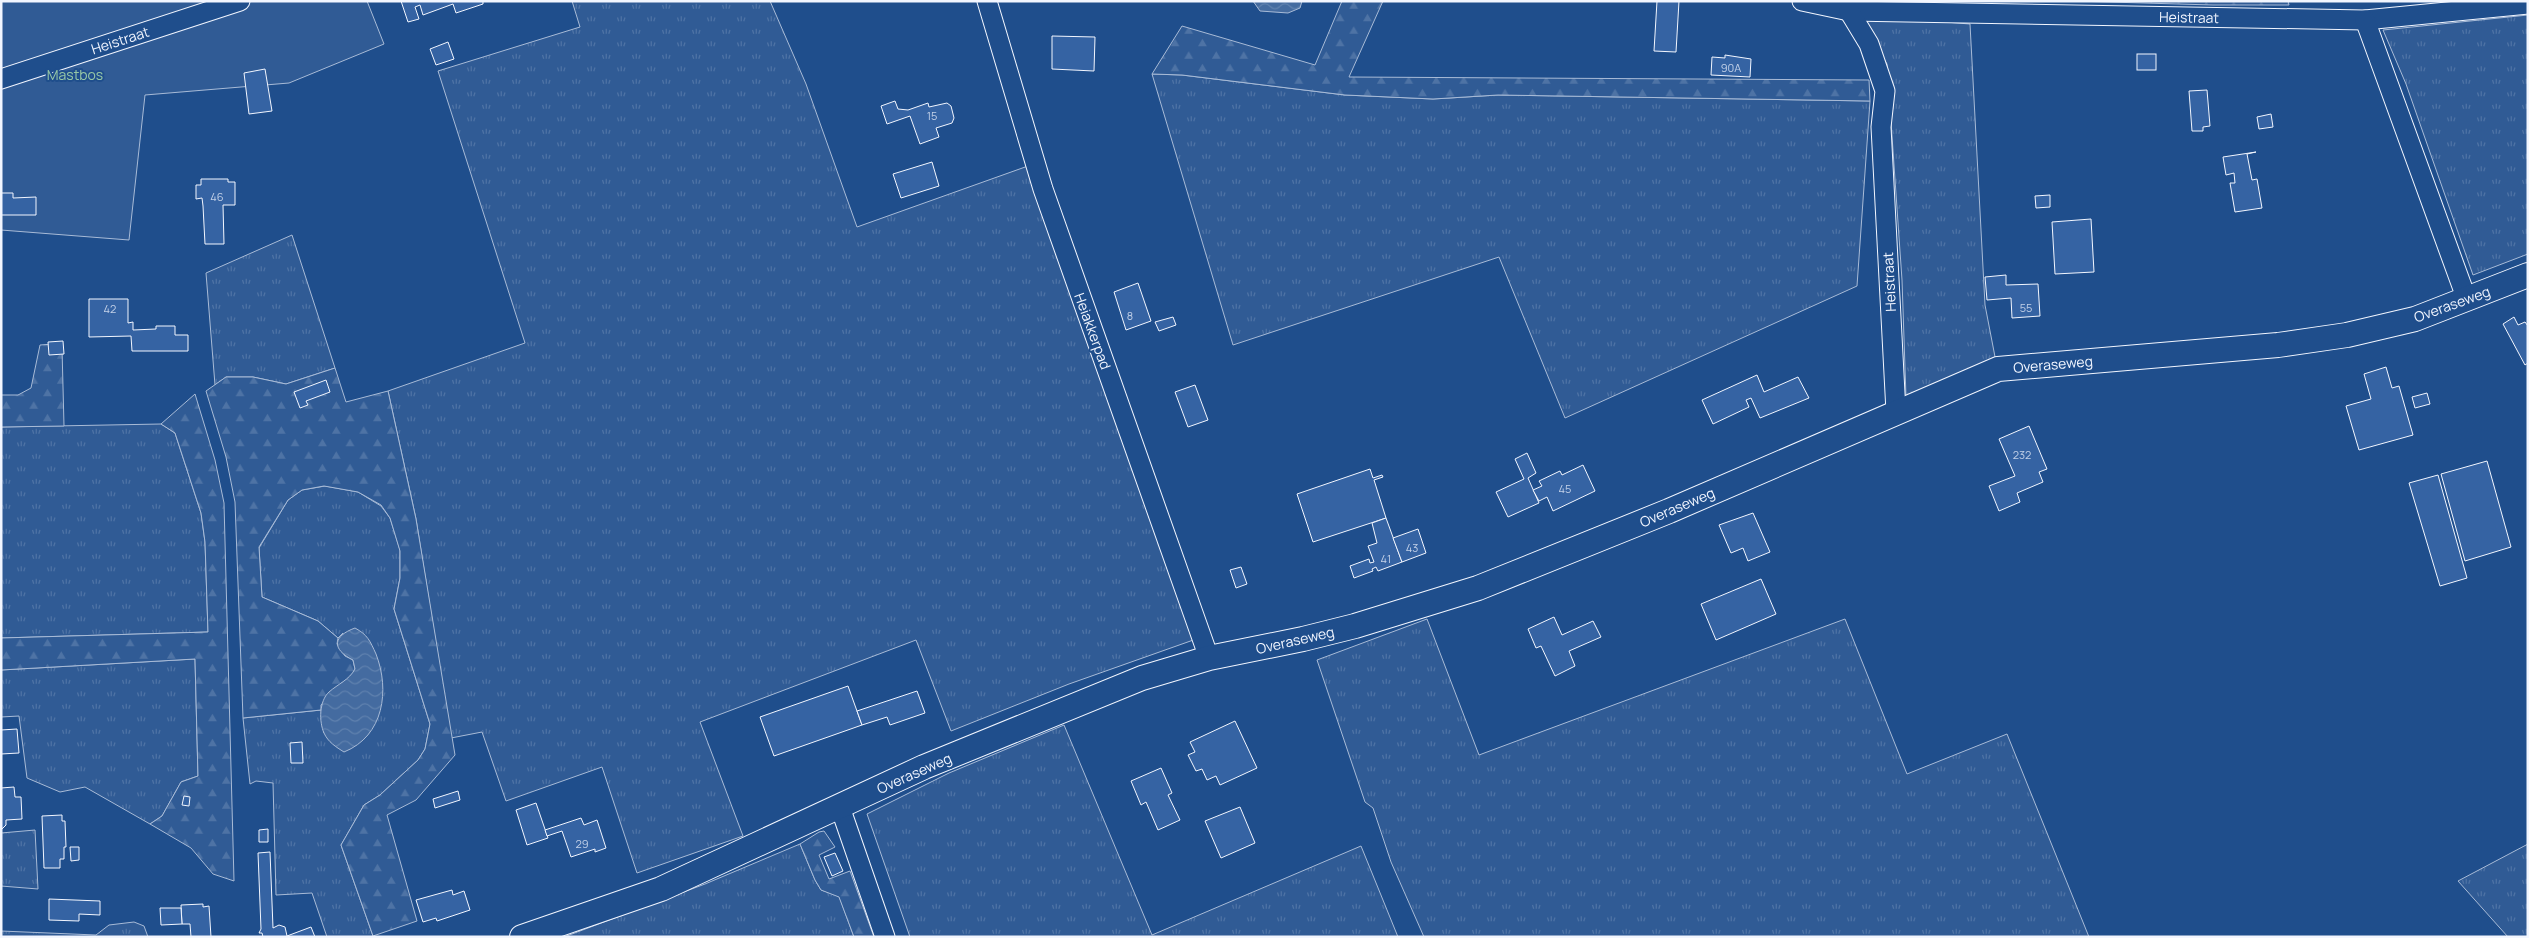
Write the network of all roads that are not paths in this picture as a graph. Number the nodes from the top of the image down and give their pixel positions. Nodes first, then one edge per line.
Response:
1 (240, 1) edge
2 (987, 1) edge
3 (1802, 1) edge
4 (2528, 4) edge
5 (1849, 11) junction
6 (2365, 20) junction
7 (1, 80) edge
8 (2528, 275) edge
9 (2467, 300) junction
10 (1896, 412) junction
11 (1208, 658) junction
12 (840, 807) junction
13 (522, 937) edge
14 (885, 937) edge

1 - 7 street, Heistraat
2 - 11 street, Heiakkerpad
3 - 5 street, Heistraat
4 - 6 street, Heistraat
5 - 6 street, Heistraat
5 - 10 street, Heistraat
6 - 9 street
8 - 9 street, Overaseweg
9 - 10 street, Overaseweg
10 - 11 street, Overaseweg
11 - 12 street, Overaseweg
12 - 13 street, Overaseweg
12 - 14 street

